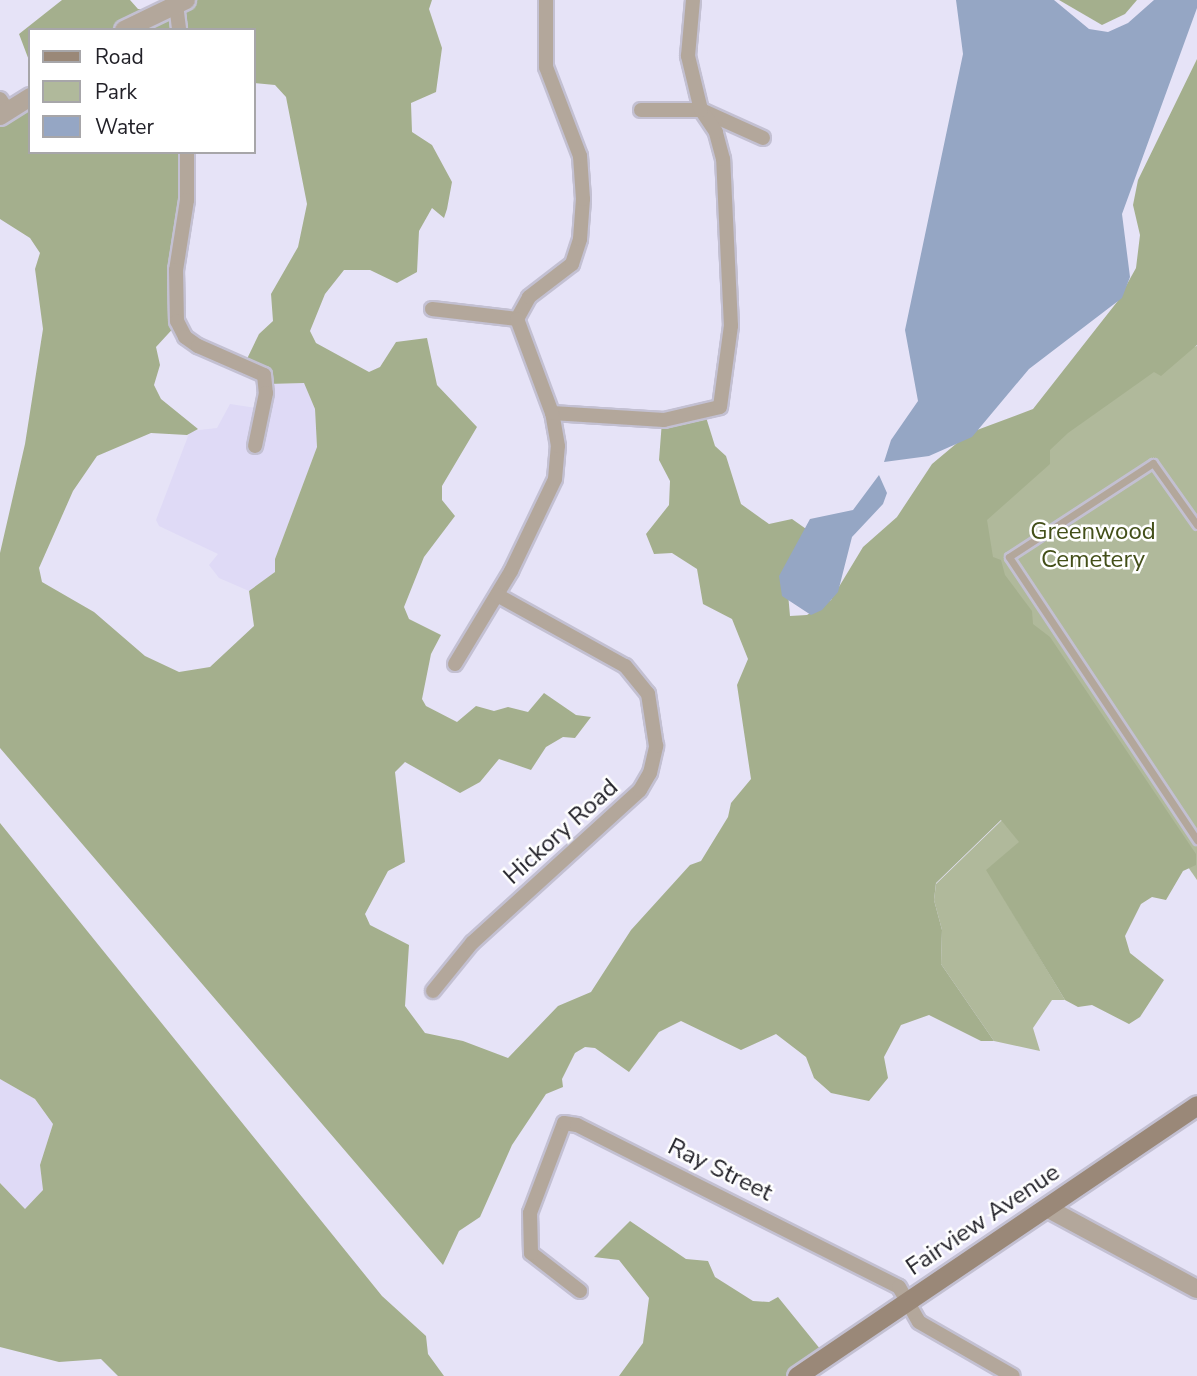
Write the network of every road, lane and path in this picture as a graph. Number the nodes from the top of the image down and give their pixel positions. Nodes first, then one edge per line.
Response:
1 (546, 0) edge
2 (693, 0) edge
3 (181, 2) edge
4 (128, 28) edge
5 (179, 28) edge
6 (28, 98) edge
7 (3, 109) edge
8 (641, 110) dead end
9 (701, 110) junction
10 (763, 138) dead end
11 (187, 154) edge
12 (432, 309) dead end
13 (517, 319) junction
14 (552, 413) junction
15 (255, 446) dead end
16 (1197, 525) edge
17 (497, 594) junction
18 (455, 664) dead end
19 (1197, 840) edge
20 (433, 990) dead end
21 (1197, 1105) edge
22 (1046, 1208) junction
23 (1197, 1289) edge
24 (580, 1291) dead end
25 (909, 1300) junction
26 (797, 1376) edge
27 (1013, 1376) edge

1 - 13 street
2 - 9 street
3 - 4 street
3 - 5 street
6 - 7 street
8 - 9 street
9 - 10 street
9 - 14 street
11 - 15 street
12 - 13 street
13 - 14 street
14 - 17 street
16 - 19 lane
17 - 18 street
17 - 20 street, Hickory Road
21 - 22 main road, Fairview Avenue
22 - 23 street
22 - 25 main road, Fairview Avenue
24 - 25 street, Ray Street
25 - 26 main road, Fairview Avenue
25 - 27 street, Ray Street

